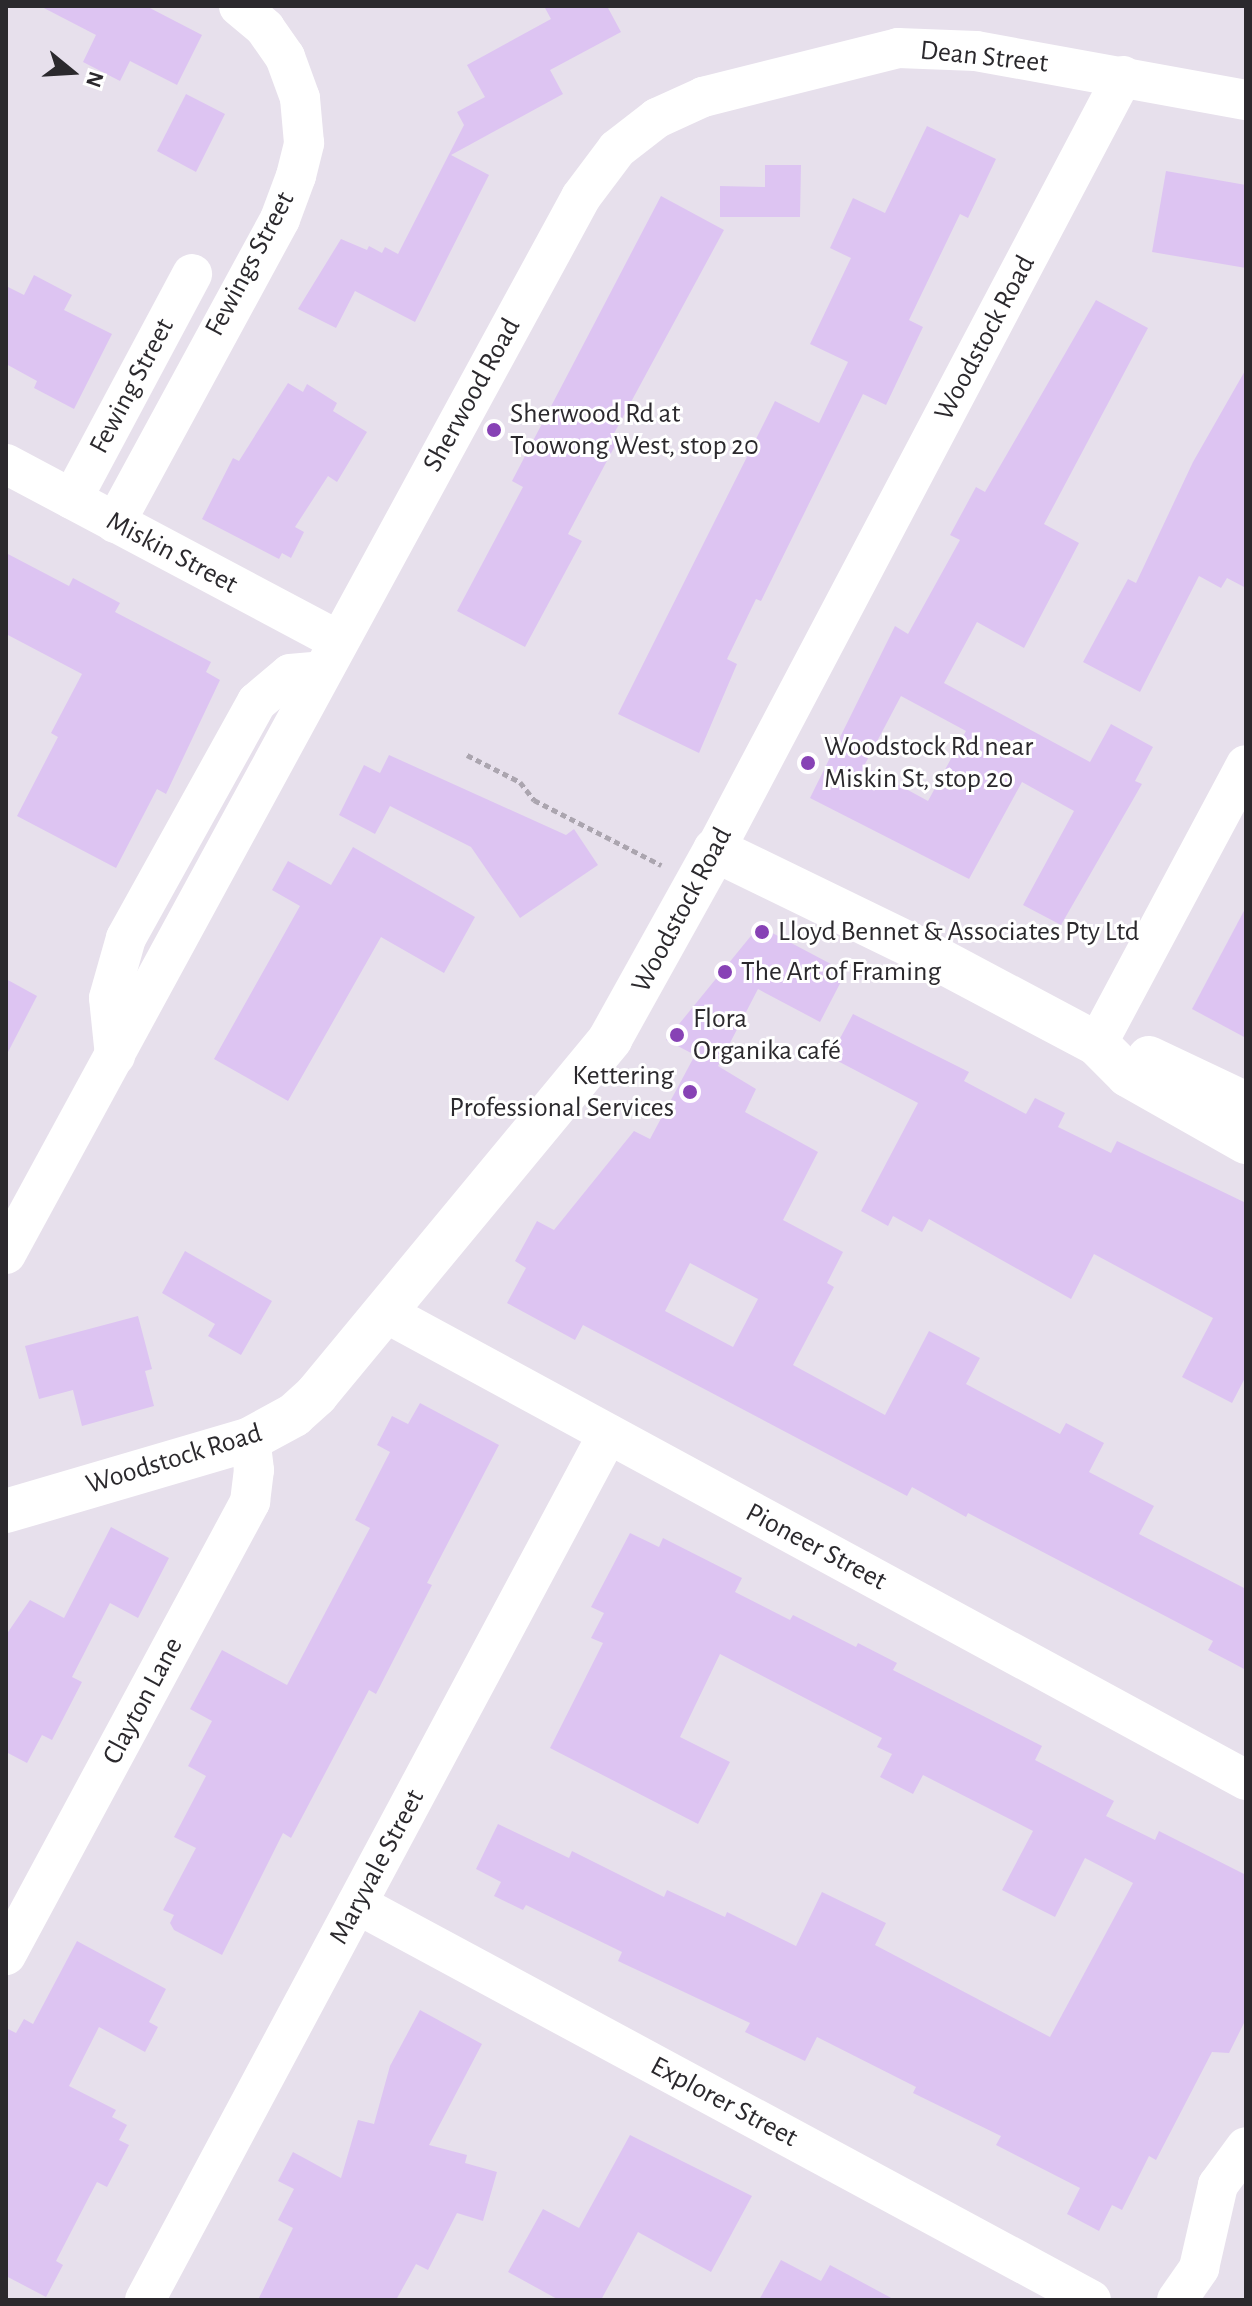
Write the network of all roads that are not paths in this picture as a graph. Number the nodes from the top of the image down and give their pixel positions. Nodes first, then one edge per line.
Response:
1 (239, 6) edge
2 (1123, 76) junction
3 (1246, 100) edge
4 (638, 131) joint
5 (192, 274) dead end
6 (6, 464) edge
7 (72, 499) junction
8 (115, 523) junction
9 (331, 656) junction
10 (1246, 765) edge
11 (715, 850) junction
12 (1097, 1044) junction
13 (1246, 1104) edge
14 (1246, 1142) edge
15 (6, 1254) edge
16 (386, 1313) junction
17 (608, 1434) junction
18 (250, 1439) junction
19 (6, 1511) edge
20 (1246, 1780) edge
21 (357, 1904) junction
22 (6, 1955) edge
23 (1246, 2147) edge
24 (145, 2300) edge
25 (1091, 2300) edge
26 (1177, 2300) edge

1 - 8 street, Fewings Street
2 - 3 street, Dean Street
2 - 4 street, Dean Street
2 - 11 street, Woodstock Road
4 - 9 street, Sherwood Road
5 - 7 street, Fewing Street
6 - 7 street, Miskin Street
7 - 8 street, Miskin Street
8 - 9 street, Miskin Street
9 - 15 street, Sherwood Road
10 - 12 street
11 - 12 main road
11 - 16 main road, Woodstock Road
12 - 13 main road
12 - 14 main road
16 - 17 street, Pioneer Street
16 - 18 main road, Woodstock Road
17 - 20 street, Pioneer Street
17 - 21 street, Maryvale Street
18 - 19 main road, Woodstock Road
18 - 22 street, Clayton Lane
21 - 24 street, Maryvale Street
21 - 25 street, Explorer Street
23 - 26 street

